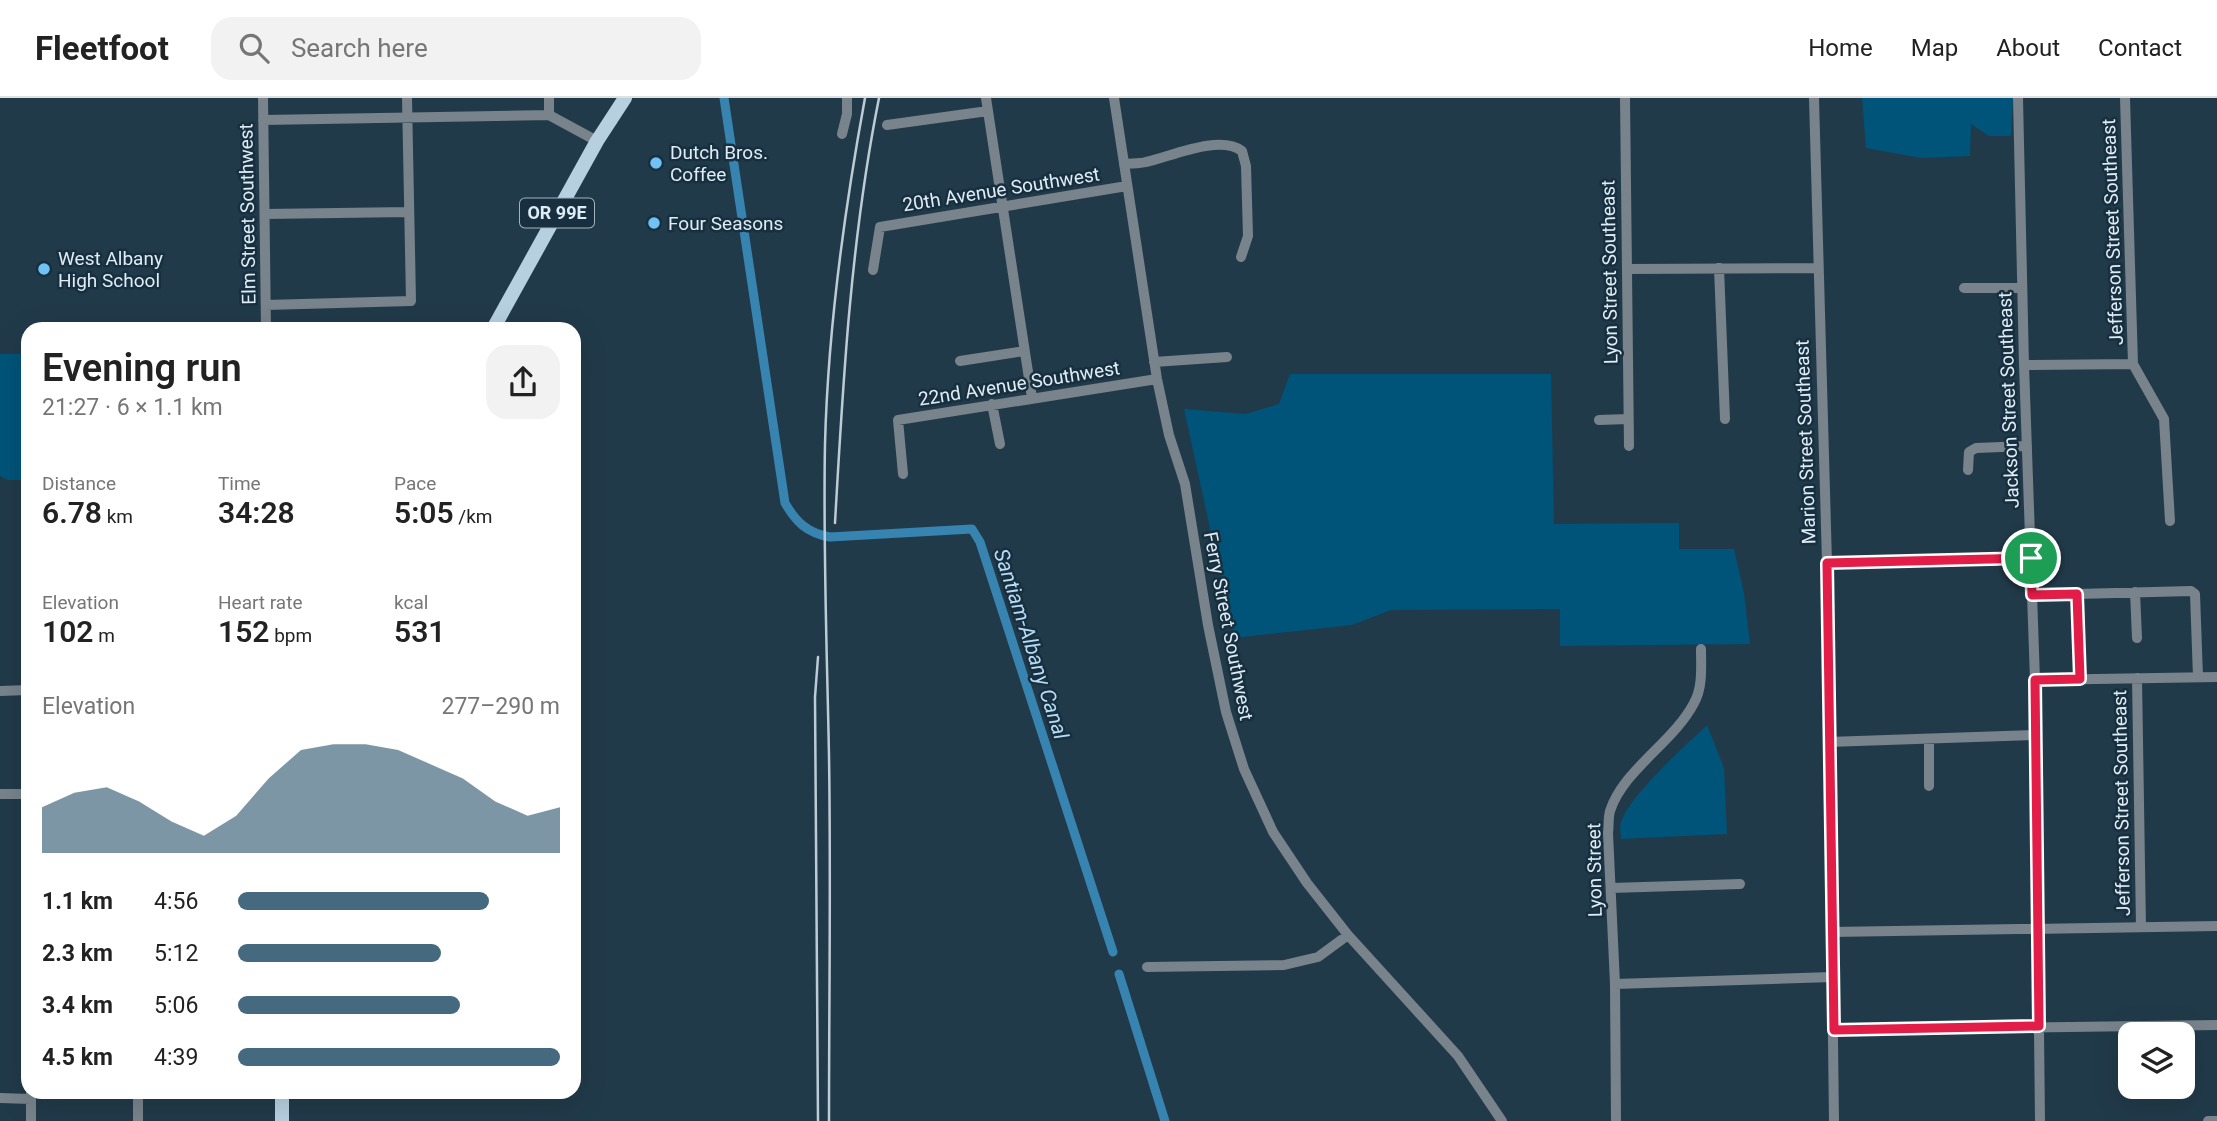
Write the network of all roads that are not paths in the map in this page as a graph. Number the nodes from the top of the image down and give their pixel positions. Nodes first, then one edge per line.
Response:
1 (263, 98) edge
2 (407, 98) edge
3 (549, 98) edge
4 (625, 98) edge
5 (847, 98) edge
6 (986, 98) edge
7 (1114, 98) edge
8 (1625, 98) edge
9 (1814, 98) edge
10 (2018, 98) edge
11 (2125, 98) edge
12 (988, 111) junction
13 (549, 115) junction
14 (408, 117) junction
15 (263, 120) junction
16 (887, 125) dead end
17 (842, 134) dead end
18 (597, 141) junction
19 (1124, 164) junction
20 (1127, 186) junction
21 (1002, 206) junction
22 (410, 212) junction
23 (265, 214) junction
24 (1241, 257) dead end
25 (1719, 268) junction
26 (1817, 268) junction
27 (1627, 269) junction
28 (873, 270) dead end
29 (1964, 288) dead end
30 (2022, 289) junction
31 (266, 305) junction
32 (266, 322) edge
33 (497, 322) edge
34 (1024, 351) junction
35 (1227, 357) dead end
36 (960, 361) dead end
37 (1154, 362) junction
38 (2133, 364) junction
39 (2024, 365) junction
40 (1157, 379) junction
41 (1032, 398) junction
42 (992, 404) junction
43 (1628, 419) junction
44 (1725, 419) dead end
45 (1599, 420) dead end
46 (1000, 444) dead end
47 (1629, 446) dead end
48 (2027, 446) junction
49 (1968, 470) dead end
50 (902, 474) dead end
51 (2171, 521) dead end
52 (2031, 558) junction
53 (1827, 563) junction
54 (2135, 593) junction
55 (2077, 594) junction
56 (2032, 595) junction
57 (2137, 638) dead end
58 (1701, 649) dead end
59 (2198, 677) junction
60 (2217, 677) edge
61 (2137, 678) junction
62 (2080, 679) junction
63 (2035, 680) junction
64 (21, 690) edge
65 (0, 691) edge
66 (2035, 735) junction
67 (1929, 738) junction
68 (1828, 742) junction
69 (1929, 786) dead end
70 (0, 794) edge
71 (21, 794) edge
72 (1740, 884) dead end
73 (1611, 888) junction
74 (2217, 926) edge
75 (2141, 927) junction
76 (2038, 928) junction
77 (1832, 932) junction
78 (1348, 935) junction
79 (1147, 967) dead end
80 (1832, 976) junction
81 (1615, 984) junction
82 (2217, 1025) edge
83 (2039, 1026) junction
84 (1834, 1030) junction
85 (21, 1096) edge
86 (0, 1098) edge
87 (31, 1099) edge
88 (138, 1099) edge
89 (282, 1099) edge
90 (31, 1121) edge
91 (138, 1121) edge
92 (282, 1121) edge
93 (1502, 1121) edge
94 (1616, 1121) edge
95 (1834, 1121) edge
96 (2040, 1121) edge
97 (2208, 1121) edge
98 (2217, 1121) edge

1 - 15 street, Elm Street Southwest
2 - 14 street
3 - 13 street
4 - 18 main road, OR 99E
5 - 17 street
6 - 12 street
7 - 19 street, Ferry Street Southwest
8 - 27 street, Lyon Street Southeast
9 - 26 street, Marion Street Southeast
10 - 30 street, Jackson Street Southeast
11 - 38 street, Jefferson Street Southeast
12 - 16 street
12 - 21 street
13 - 14 street
13 - 18 street
14 - 15 street
14 - 22 street
15 - 23 street, Elm Street Southwest
18 - 33 main road, OR 99E
19 - 20 street, Ferry Street Southwest
19 - 24 street
20 - 21 street, 20th Avenue Southwest
20 - 37 street, Ferry Street Southwest
21 - 28 street, 20th Avenue Southwest
21 - 34 street
22 - 23 street
22 - 31 street
23 - 31 street, Elm Street Southwest
25 - 26 street
25 - 27 street
25 - 44 street
26 - 53 street, Marion Street Southeast
27 - 43 street, Lyon Street Southeast
29 - 30 street
30 - 39 street, Jackson Street Southeast
31 - 32 street, Elm Street Southwest
34 - 36 street
34 - 41 street
35 - 37 street
37 - 40 street, Ferry Street Southwest
38 - 39 street
38 - 51 street
39 - 48 street, Jackson Street Southeast
40 - 41 street, 22nd Avenue Southwest
40 - 78 street, Ferry Street Southwest
41 - 42 street, 22nd Avenue Southwest
42 - 46 street
42 - 50 street, 22nd Avenue Southwest
43 - 45 street
43 - 47 street, Lyon Street Southeast
48 - 49 street
48 - 52 street, Jackson Street Southeast
52 - 53 street
52 - 56 street, Jackson Street Southeast
53 - 68 street, Marion Street Southeast
54 - 55 street
54 - 57 street
54 - 59 street
55 - 56 street
55 - 62 street
56 - 63 street, Jackson Street Southeast
58 - 73 street, Lyon Street
59 - 60 street
59 - 61 street
61 - 62 street
61 - 75 street, Jefferson Street Southeast
62 - 63 street
63 - 66 street, Jackson Street Southeast
64 - 65 street
66 - 67 street
66 - 76 street, Jackson Street Southeast
67 - 68 street
67 - 69 street
68 - 77 street, Marion Street Southeast
70 - 71 street
72 - 73 street
73 - 81 street, Lyon Street
74 - 75 street
75 - 76 street
76 - 77 street
76 - 83 street, Jackson Street Southeast
77 - 80 street, Marion Street Southeast
78 - 79 street
78 - 93 street, Ferry Street Southwest
80 - 81 street
80 - 84 street, Marion Street Southeast
81 - 94 street, Lyon Street
82 - 83 street
83 - 84 street
83 - 96 street, Jackson Street Southeast
84 - 95 street, Marion Street Southeast
85 - 86 street
87 - 90 street
88 - 91 street
89 - 92 main road
97 - 98 street

